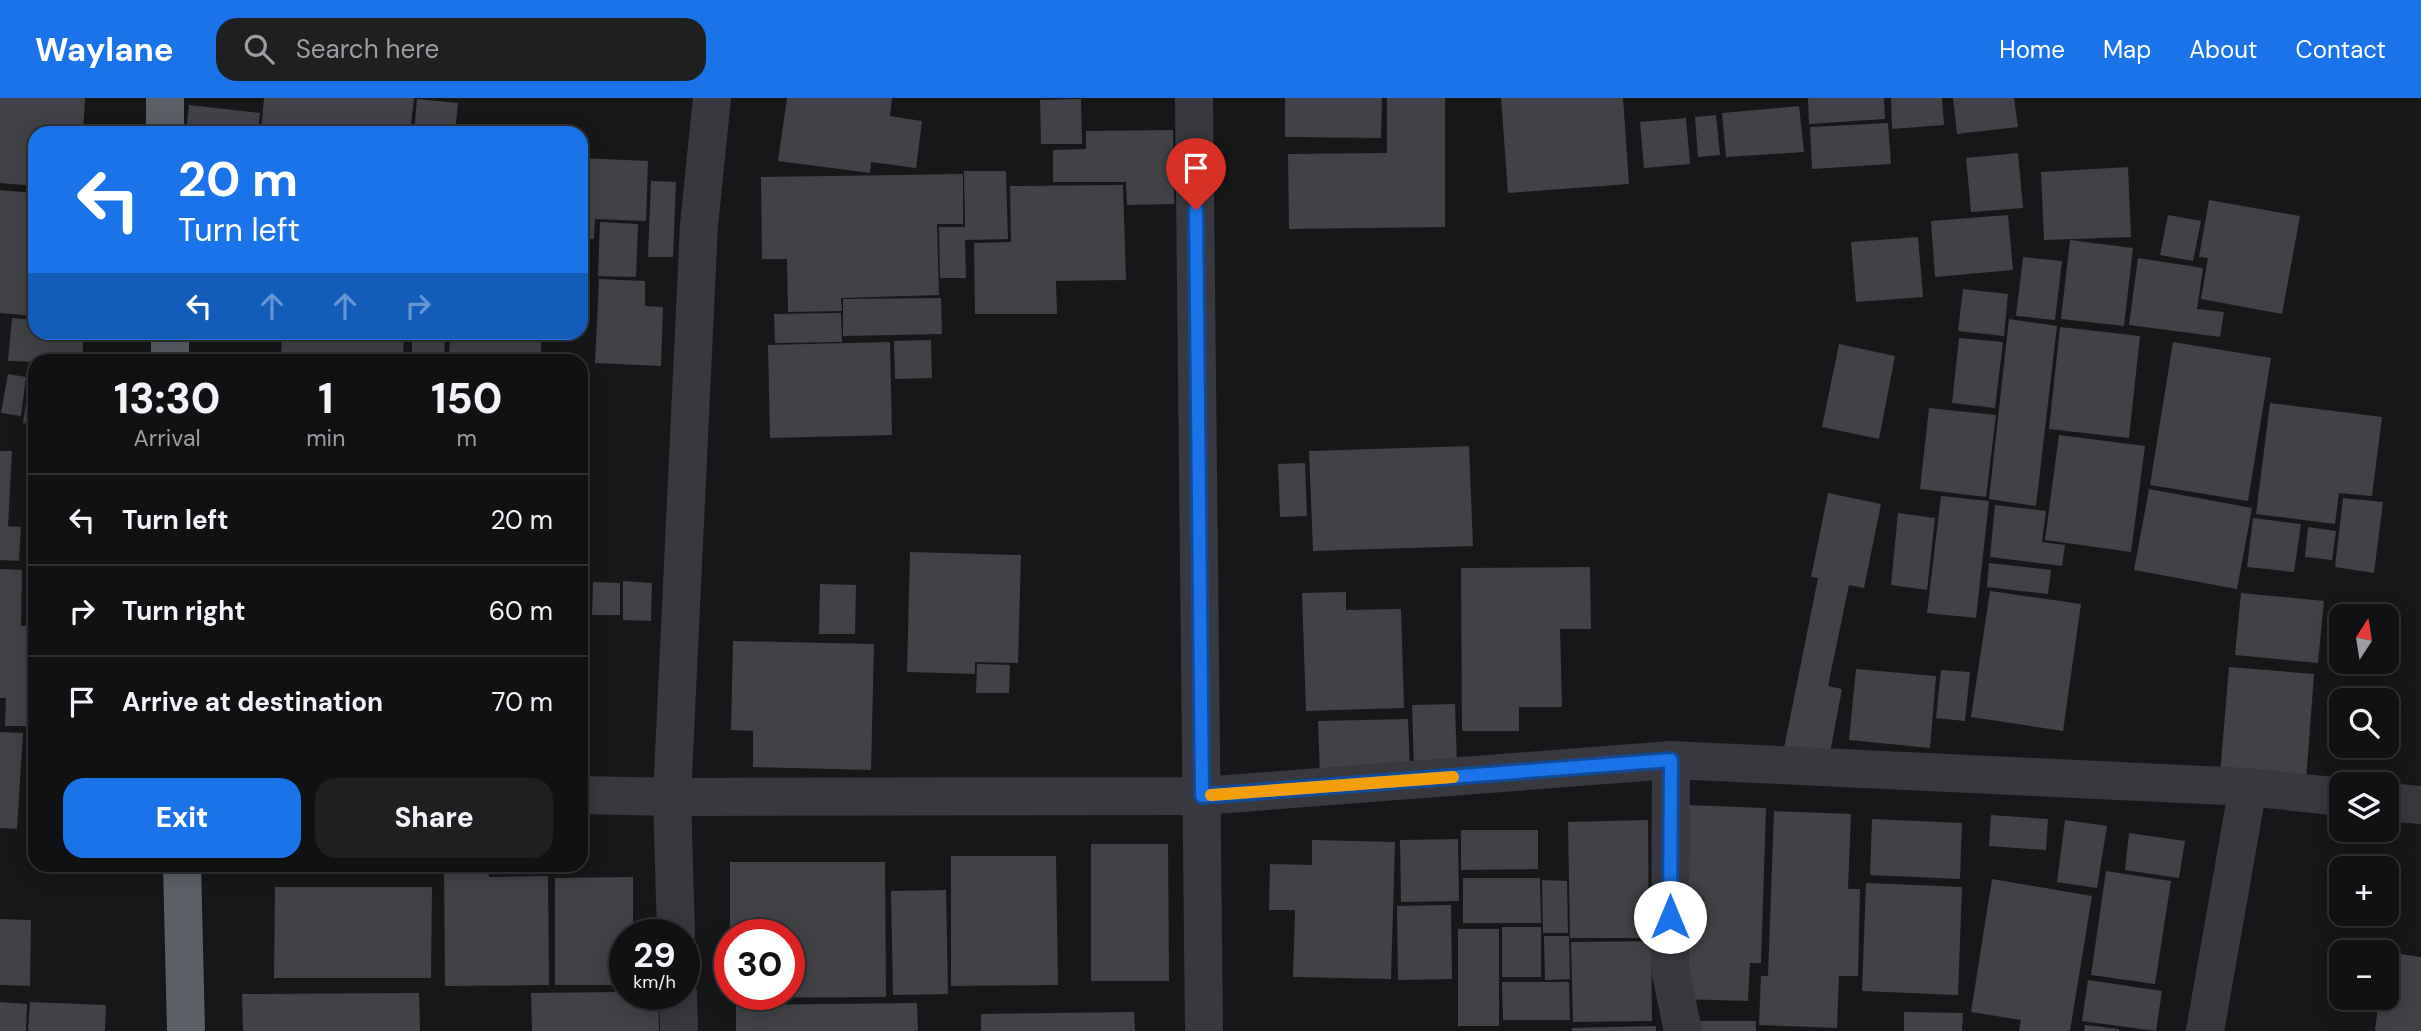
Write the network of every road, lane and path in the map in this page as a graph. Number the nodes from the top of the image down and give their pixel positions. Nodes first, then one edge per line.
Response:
1 (164, 98) edge
2 (712, 98) edge
3 (1194, 98) edge
4 (165, 126) edge
5 (1671, 760) junction
6 (2248, 787) junction
7 (588, 795) edge
8 (1202, 796) junction
9 (2329, 796) edge
10 (672, 797) junction
11 (2399, 803) edge
12 (2421, 805) edge
13 (182, 872) edge
14 (676, 919) edge
15 (678, 1010) edge
16 (186, 1031) edge
17 (679, 1031) edge
18 (1205, 1031) edge
19 (1683, 1031) edge
20 (2205, 1031) edge

1 - 4 highway
2 - 10 street
3 - 8 street
5 - 6 street
5 - 8 street
5 - 19 street
6 - 9 street
6 - 20 street
7 - 10 street
8 - 10 street
8 - 18 street
10 - 14 street
11 - 12 street
13 - 16 highway
15 - 17 street

